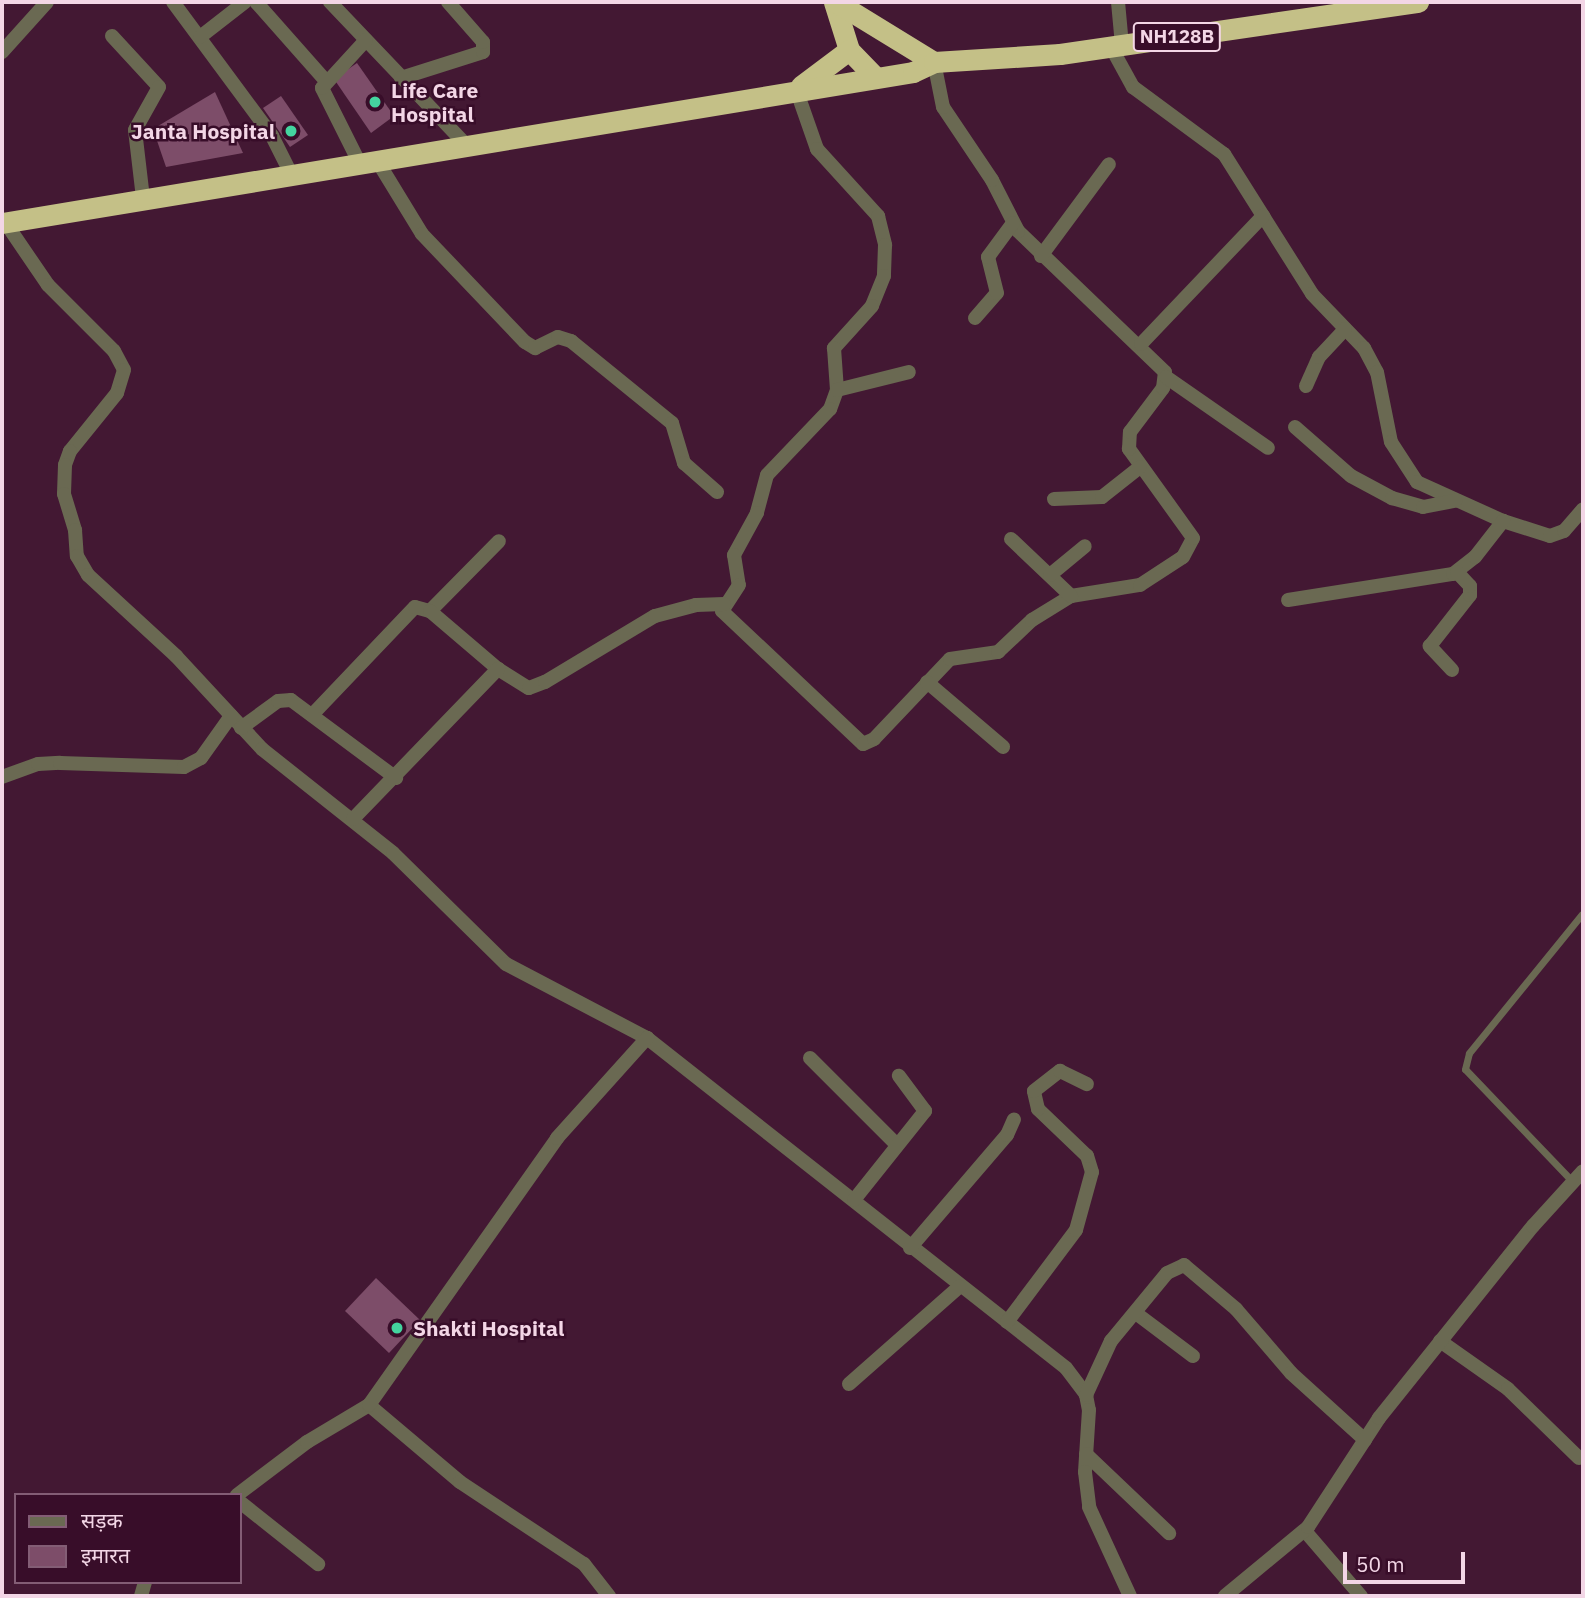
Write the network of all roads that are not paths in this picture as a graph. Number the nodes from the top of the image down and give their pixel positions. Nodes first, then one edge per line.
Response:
1 (47, 2) edge
2 (173, 2) edge
3 (245, 2) edge
4 (256, 2) edge
5 (330, 2) edge
6 (448, 2) edge
7 (835, 2) edge
8 (1118, 2) edge
9 (1418, 2) edge
10 (1384, 4) edge
11 (112, 36) dead end
12 (200, 37) junction
13 (366, 40) junction
14 (1116, 46) junction
15 (849, 50) junction
16 (2, 52) edge
17 (934, 62) junction
18 (875, 77) junction
19 (401, 78) junction
20 (326, 82) junction
21 (796, 89) junction
22 (466, 145) junction
23 (369, 163) junction
24 (1109, 164) dead end
25 (292, 176) junction
26 (143, 198) junction
27 (1263, 216) junction
28 (3, 222) edge
29 (1013, 223) junction
30 (1041, 256) junction
31 (975, 318) dead end
32 (1345, 329) junction
33 (1141, 344) junction
34 (909, 372) dead end
35 (1166, 377) junction
36 (1306, 386) dead end
37 (837, 390) junction
38 (1295, 427) dead end
39 (1268, 448) dead end
40 (1140, 467) junction
41 (717, 492) dead end
42 (1054, 499) dead end
43 (1455, 501) junction
44 (1583, 509) edge
45 (1503, 521) junction
46 (1010, 538) dead end
47 (499, 541) dead end
48 (1085, 546) dead end
49 (1457, 572) junction
50 (1050, 575) junction
51 (1071, 596) junction
52 (1288, 600) dead end
53 (724, 604) junction
54 (430, 611) junction
55 (498, 669) junction
56 (1452, 670) dead end
57 (927, 682) junction
58 (312, 715) junction
59 (231, 716) junction
60 (241, 728) junction
61 (1003, 747) dead end
62 (2, 777) edge
63 (396, 778) junction
64 (353, 819) junction
65 (1582, 914) edge
66 (647, 1038) junction
67 (810, 1058) dead end
68 (899, 1076) dead end
69 (1087, 1084) dead end
70 (1014, 1119) dead end
71 (897, 1144) junction
72 (1578, 1176) edge
73 (854, 1200) junction
74 (910, 1248) junction
75 (959, 1287) junction
76 (1137, 1314) junction
77 (1007, 1322) junction
78 (1440, 1341) junction
79 (1193, 1356) dead end
80 (849, 1384) dead end
81 (1086, 1395) junction
82 (369, 1405) junction
83 (1365, 1440) junction
84 (1086, 1454) junction
85 (1579, 1458) dead end
86 (240, 1493) edge
87 (242, 1504) edge
88 (1305, 1531) junction
89 (1169, 1533) dead end
90 (318, 1564) dead end
91 (609, 1596) edge
92 (1130, 1596) edge
93 (1225, 1596) edge
94 (1361, 1596) edge

1 - 16 street
2 - 12 street
3 - 12 street
4 - 20 street
5 - 13 street
6 - 19 street
7 - 15 highway
7 - 17 highway
8 - 14 street
9 - 10 highway, NH128B
10 - 14 highway, NH128B
11 - 26 street
12 - 25 street
13 - 19 street
13 - 20 street
14 - 17 highway, NH128B
14 - 27 street
15 - 18 highway
15 - 21 highway
17 - 18 highway
17 - 29 street
18 - 21 highway
19 - 22 street
20 - 23 street
21 - 22 highway
21 - 37 street
22 - 23 highway
23 - 25 highway
23 - 41 street
24 - 30 street
25 - 26 highway
26 - 28 highway
27 - 32 street
27 - 33 street
28 - 59 street
29 - 30 street
29 - 31 street
30 - 33 street
32 - 36 street
32 - 43 street
33 - 35 street
34 - 37 street
35 - 39 street
35 - 40 street
37 - 53 street
38 - 43 street
40 - 42 street
40 - 51 street
43 - 45 street
44 - 45 street
45 - 49 street
46 - 50 street
47 - 54 street
48 - 50 street
49 - 52 street
49 - 56 street
50 - 51 street
51 - 57 street
53 - 55 street
53 - 57 street
54 - 55 street
54 - 58 street
55 - 63 street
57 - 61 street
58 - 60 street
58 - 63 street
59 - 60 street
59 - 62 street
60 - 64 street
63 - 64 street
64 - 66 street
65 - 72 lane
66 - 73 street
66 - 82 street
67 - 71 street
68 - 71 street
69 - 77 street
70 - 74 street
71 - 73 street
72 - 78 street
73 - 74 street
74 - 75 street
75 - 77 street
75 - 80 street
76 - 79 street
76 - 81 street
76 - 83 street
77 - 81 street
78 - 83 street
78 - 85 street
81 - 84 street
82 - 86 street
82 - 91 street
83 - 88 street
84 - 89 street
84 - 92 street
87 - 90 street
88 - 93 street
88 - 94 street

